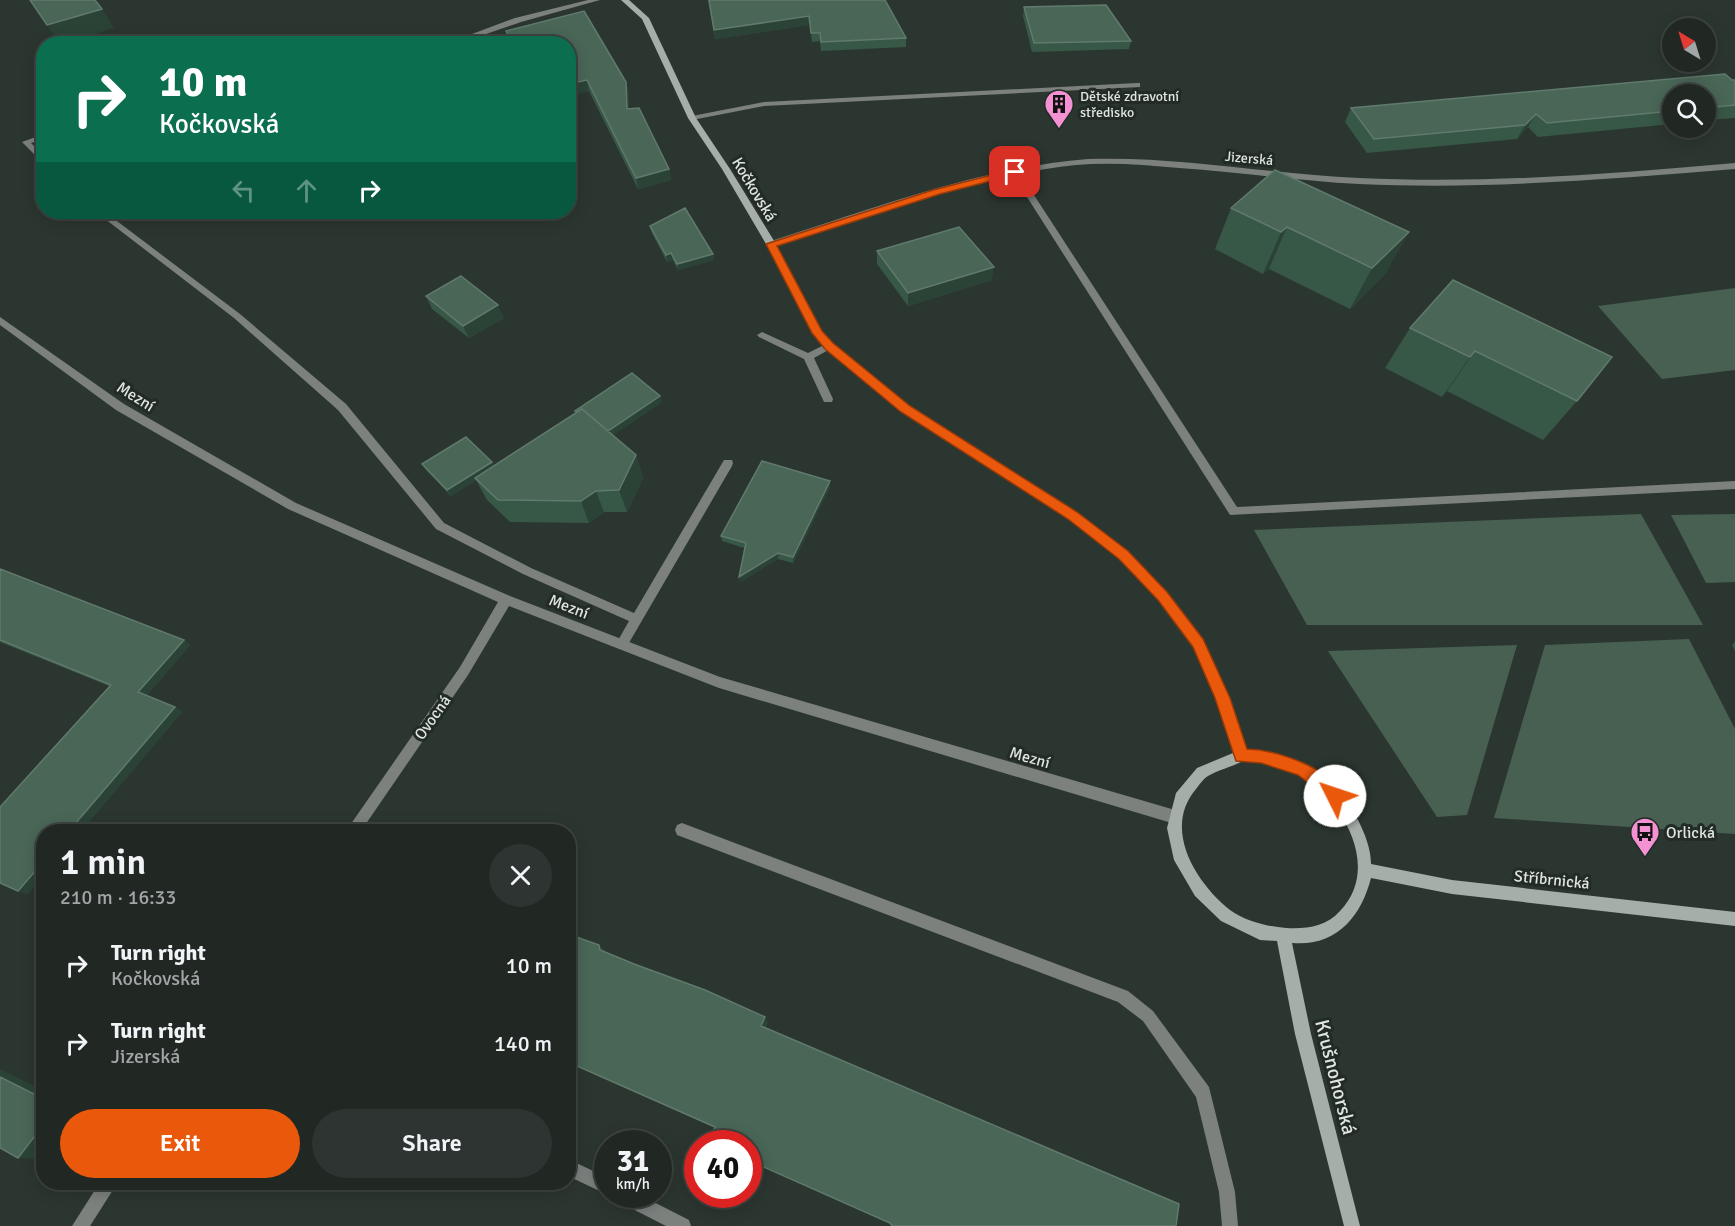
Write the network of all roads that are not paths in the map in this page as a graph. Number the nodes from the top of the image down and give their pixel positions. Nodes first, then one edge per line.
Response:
1 (596, 0) edge
2 (625, 0) edge
3 (472, 36) edge
4 (1137, 86) dead end
5 (692, 118) junction
6 (36, 139) edge
7 (36, 153) edge
8 (1735, 166) edge
9 (1015, 172) junction
10 (109, 219) edge
11 (771, 244) junction
12 (0, 320) edge
13 (762, 335) dead end
14 (829, 346) junction
15 (808, 357) junction
16 (828, 399) dead end
17 (728, 463) dead end
18 (1735, 485) edge
19 (506, 600) junction
20 (636, 619) junction
21 (622, 644) junction
22 (1241, 756) junction
23 (1175, 817) junction
24 (358, 824) edge
25 (682, 830) dead end
26 (1365, 870) junction
27 (1735, 919) edge
28 (1284, 938) junction
29 (576, 1171) edge
30 (594, 1180) edge
31 (105, 1190) edge
32 (648, 1208) edge
33 (80, 1226) edge
34 (683, 1226) edge
35 (1230, 1226) edge
36 (1352, 1226) edge

1 - 3 street
2 - 5 street, Kočkovská
4 - 5 street
5 - 11 street, Kočkovská
6 - 7 street
8 - 9 street, Jizerská
9 - 11 street, Jizerská
9 - 18 street
10 - 20 street
11 - 14 street, Kočkovská
12 - 19 street, Mezní
13 - 15 street
14 - 15 street
14 - 22 street, Kočkovská
15 - 16 street
17 - 20 street
19 - 21 street, Mezní
19 - 24 street, Ovocná
20 - 21 street
21 - 23 street, Mezní
22 - 23 street
22 - 26 street
23 - 28 street
25 - 35 street
26 - 27 street, Stříbrnická
26 - 28 street
28 - 36 street, Krušnohorská
29 - 30 street
31 - 33 street
32 - 34 street

